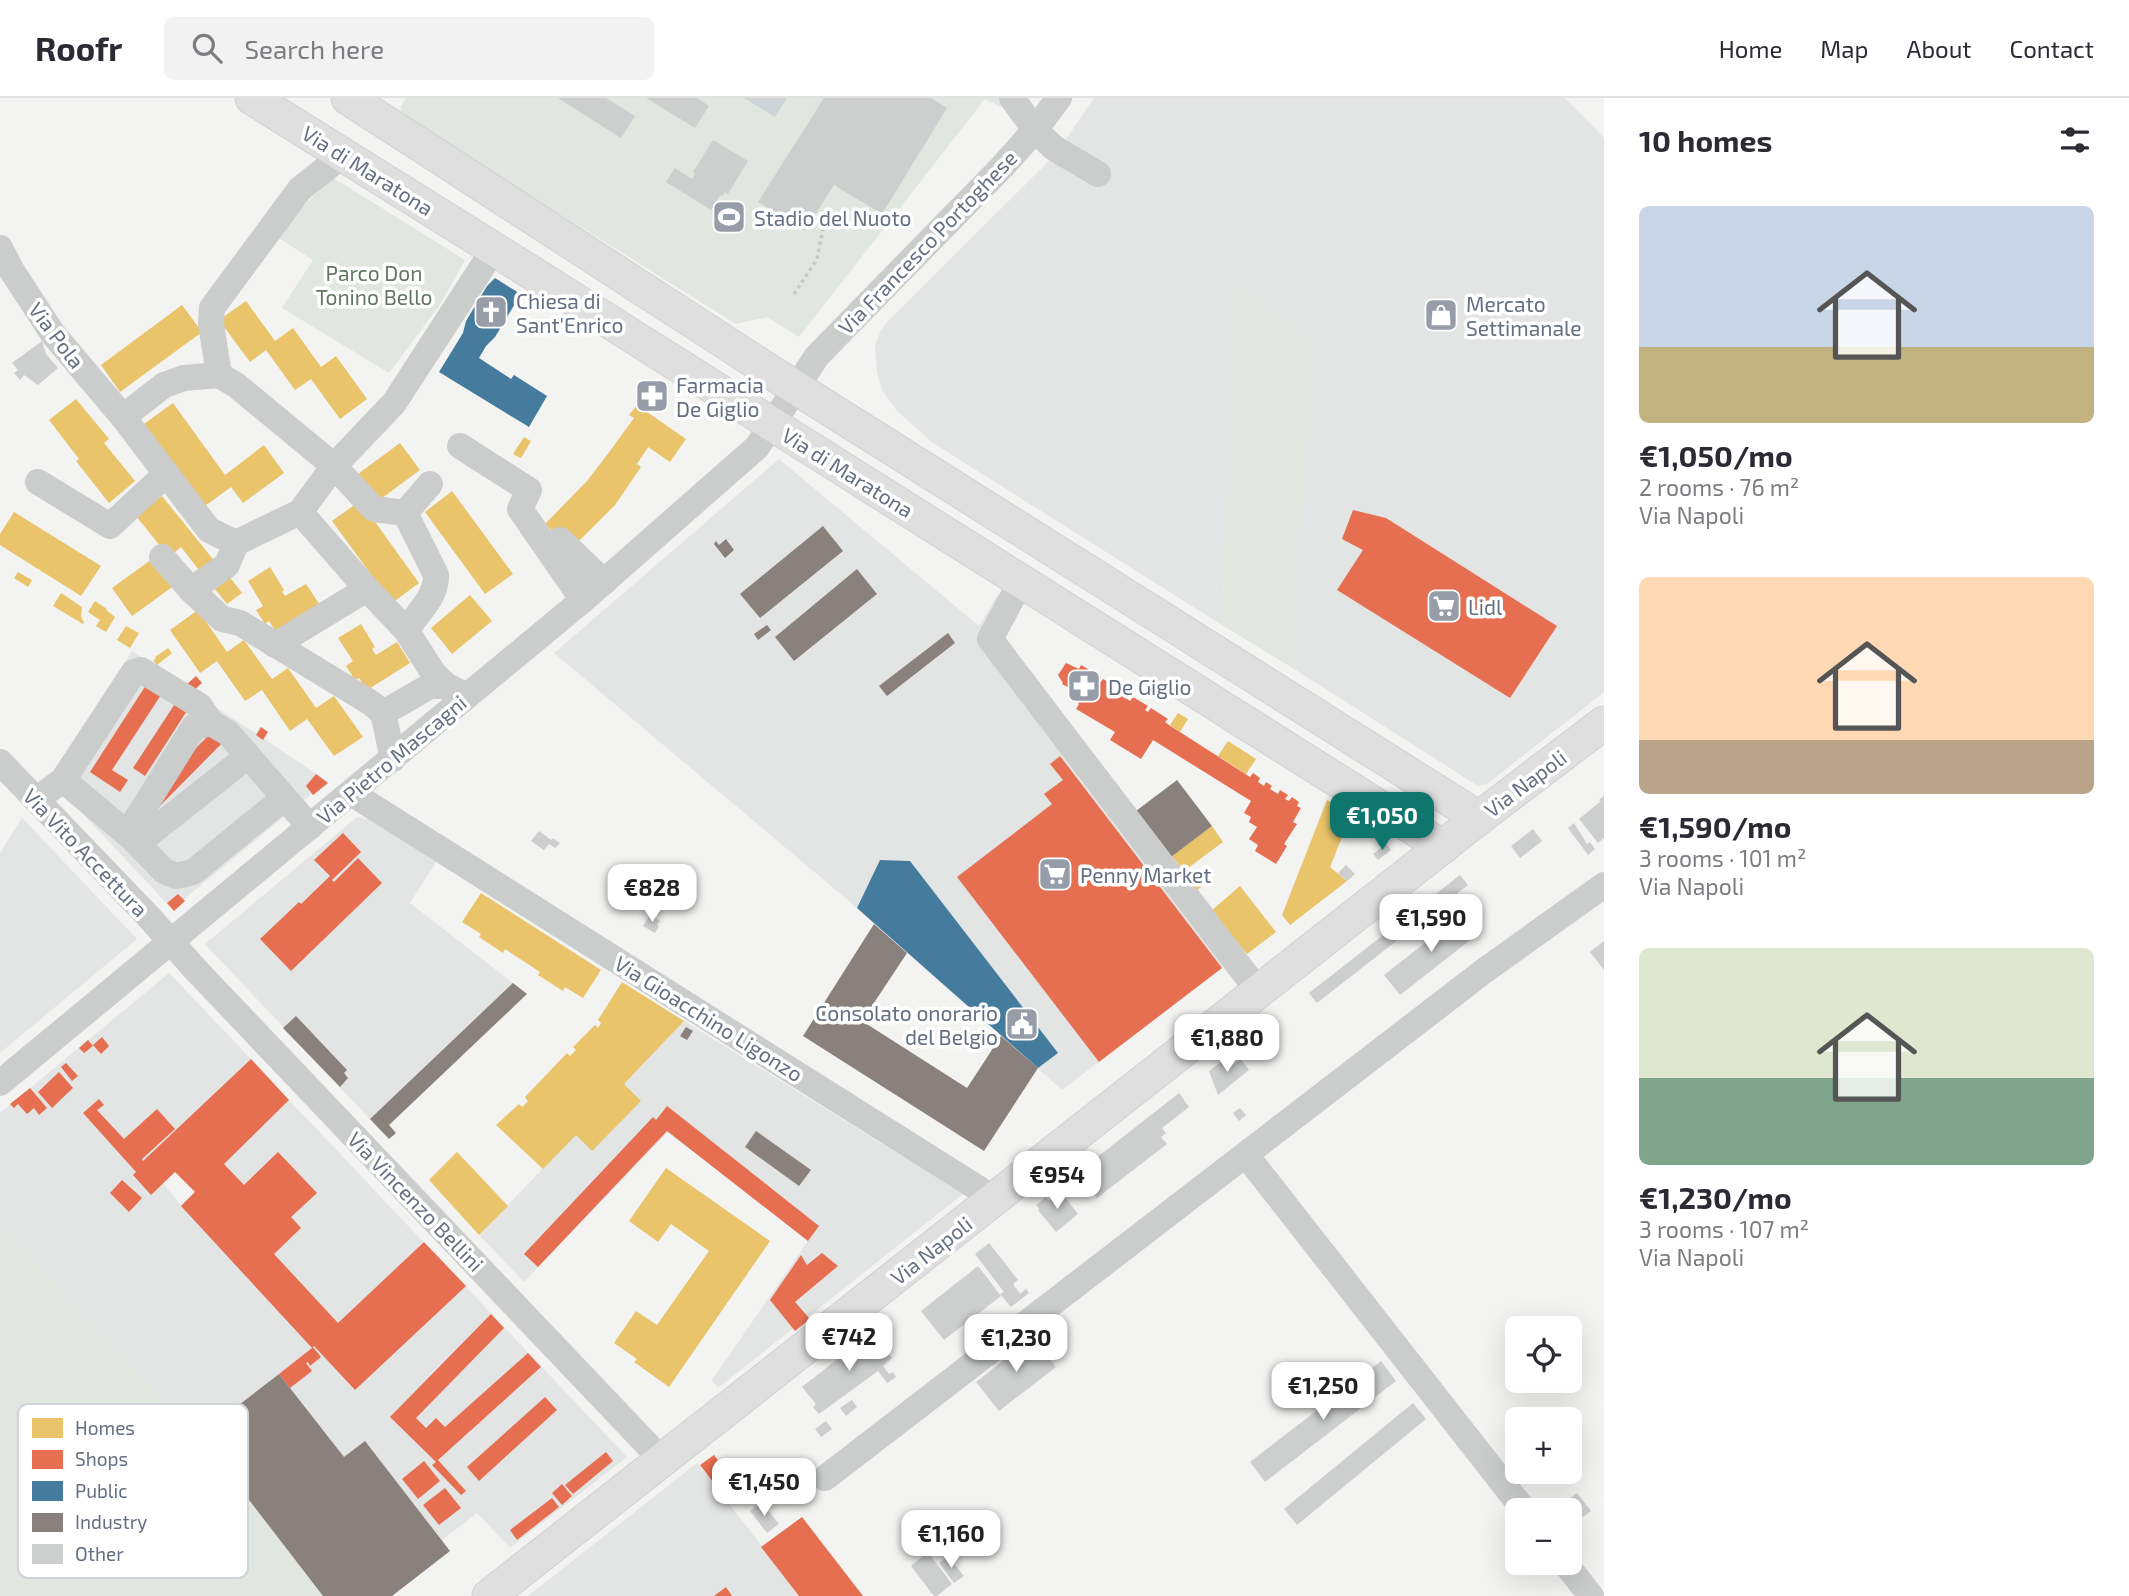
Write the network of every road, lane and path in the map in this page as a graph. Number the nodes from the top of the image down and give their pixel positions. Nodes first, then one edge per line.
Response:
1 (252, 98) edge
2 (1012, 98) edge
3 (1059, 98) edge
4 (366, 103) edge
5 (1035, 130) junction
6 (342, 155) junction
7 (1098, 174) dead end
8 (826, 213) dead end
9 (0, 248) edge
10 (494, 249) junction
11 (794, 294) dead end
12 (219, 375) junction
13 (796, 387) junction
14 (123, 417) junction
15 (771, 424) junction
16 (460, 446) dead end
17 (334, 466) junction
18 (166, 474) junction
19 (38, 482) dead end
20 (430, 484) dead end
21 (300, 512) junction
22 (405, 513) junction
23 (560, 540) dead end
24 (236, 543) junction
25 (163, 557) dead end
26 (1022, 580) junction
27 (604, 582) junction
28 (367, 589) junction
29 (191, 590) junction
30 (583, 600) junction
31 (406, 630) junction
32 (275, 645) junction
33 (457, 690) junction
34 (383, 713) junction
35 (211, 723) junction
36 (1604, 723) edge
37 (248, 756) junction
38 (393, 759) junction
39 (0, 762) edge
40 (63, 780) junction
41 (351, 793) junction
42 (284, 798) junction
43 (37, 801) junction
44 (1479, 818) junction
45 (310, 827) junction
46 (130, 836) junction
47 (1443, 846) junction
48 (1604, 885) edge
49 (170, 942) junction
50 (1259, 992) junction
51 (0, 1083) edge
52 (1246, 1155) junction
53 (995, 1199) junction
54 (662, 1460) junction
55 (825, 1478) dead end
56 (1515, 1498) edge
57 (1574, 1575) edge
58 (489, 1596) edge
59 (1591, 1596) edge

1 - 6 main road, Via di Maratona
2 - 5 street
3 - 5 street, Via Francesco Portoghese
4 - 6 main road
4 - 13 main road, Via di Maratona
5 - 7 street
5 - 13 street, Via Francesco Portoghese
6 - 10 main road, Via di Maratona
6 - 12 street
8 - 11 path
9 - 14 street, Via Pola
10 - 15 main road, Via di Maratona
10 - 17 street
12 - 14 street
12 - 17 street
13 - 15 street, Via Francesco Portoghese
13 - 44 main road, Via di Maratona
14 - 18 street, Via Pola
15 - 26 main road, Via di Maratona
15 - 27 street, Via Pietro Mascagni
16 - 30 street
17 - 21 street
17 - 22 street
18 - 19 street
18 - 24 street, Via Pola
20 - 22 street
21 - 24 street
21 - 28 street
22 - 31 street
23 - 27 street
24 - 29 street
25 - 29 street
26 - 47 main road, Via di Maratona
26 - 50 street
27 - 30 street, Via Pietro Mascagni
28 - 31 street
28 - 32 street
29 - 32 street
30 - 33 street, Via Pietro Mascagni
31 - 33 street
32 - 34 street
33 - 34 street
33 - 38 street, Via Pietro Mascagni
34 - 38 street
35 - 37 street
35 - 40 street
35 - 46 street
36 - 44 main road, Via Napoli
37 - 42 street
37 - 46 street
38 - 41 street, Via Pietro Mascagni
39 - 43 street, Via Vito Accettura
40 - 43 street
40 - 46 street
41 - 45 street, Via Pietro Mascagni
41 - 53 street, Via Gioacchino Ligonzo
42 - 45 street
42 - 46 street
43 - 49 street, Via Vito Accettura
44 - 47 main road, Via Napoli
45 - 49 street, Via Pietro Mascagni
47 - 50 main road, Via Napoli
48 - 52 street
49 - 51 street, Via Pietro Mascagni
49 - 54 street, Via Vincenzo Bellini
50 - 53 main road, Via Napoli
52 - 55 street
52 - 56 street
53 - 54 main road, Via Napoli
54 - 58 main road, Via Napoli
57 - 59 street

